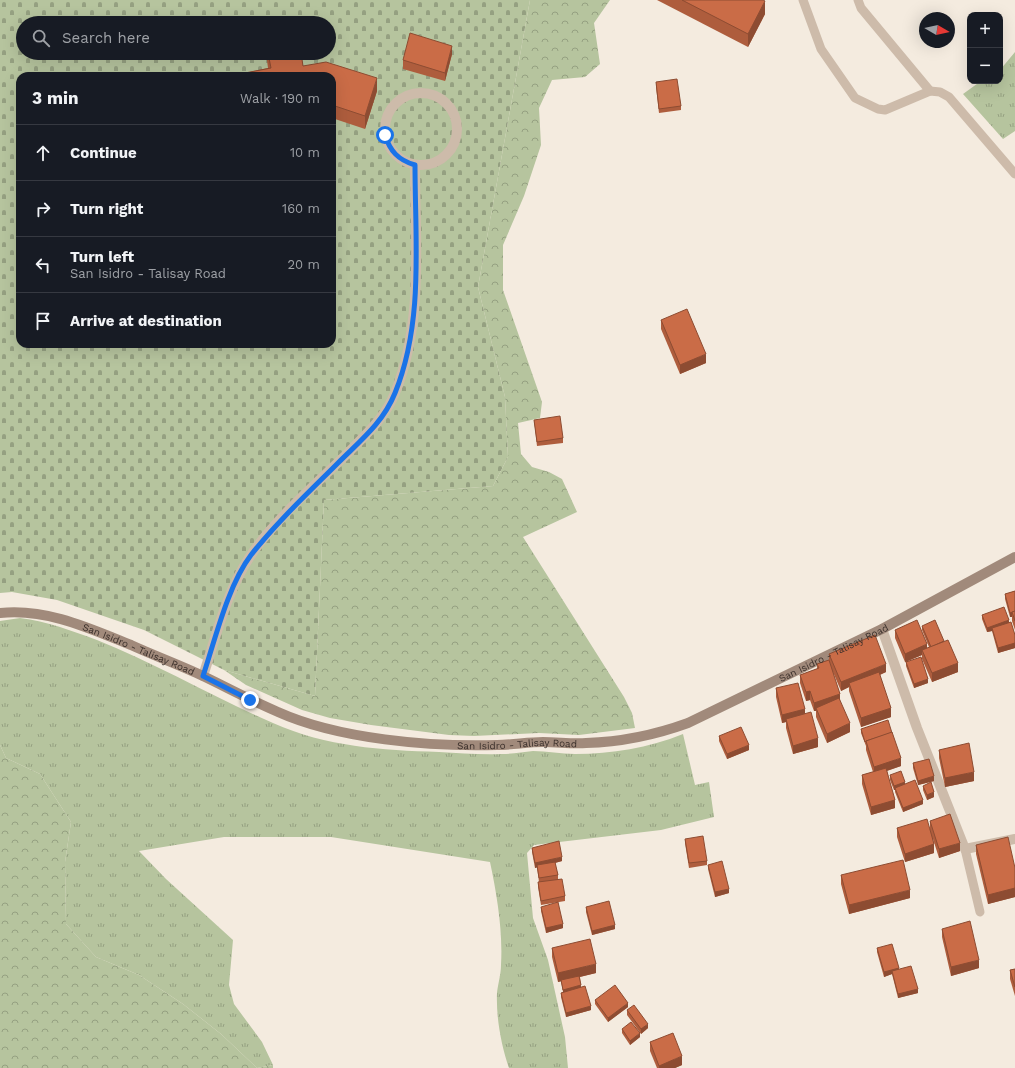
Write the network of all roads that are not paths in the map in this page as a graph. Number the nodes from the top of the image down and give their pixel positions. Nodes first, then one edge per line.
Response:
1 (802, 0) edge
2 (858, 0) edge
3 (930, 91) junction
4 (415, 165) junction
5 (1015, 174) edge
6 (1015, 557) edge
7 (0, 613) edge
8 (882, 629) junction
9 (203, 676) junction
10 (1015, 839) edge
11 (965, 849) junction
12 (980, 912) dead end

1 - 3 lane
2 - 3 lane
3 - 5 lane
4 - 4 street
4 - 9 street
6 - 8 street, San Isidro - Talisay Road
7 - 9 street, San Isidro - Talisay Road
8 - 9 street, San Isidro - Talisay Road
8 - 11 street
10 - 11 street
11 - 12 lane

